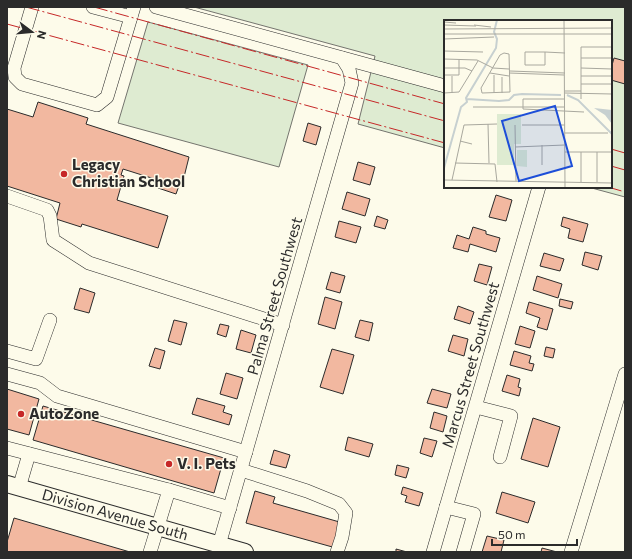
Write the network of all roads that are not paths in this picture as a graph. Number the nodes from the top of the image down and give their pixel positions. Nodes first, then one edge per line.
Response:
1 (32, 7) edge
2 (93, 7) edge
3 (156, 7) edge
4 (132, 12) edge
5 (342, 58) junction
6 (11, 80) edge
7 (444, 86) edge
8 (540, 188) edge
9 (7, 196) edge
10 (50, 320) dead end
11 (283, 325) junction
12 (7, 351) edge
13 (7, 374) edge
14 (625, 374) edge
15 (476, 407) junction
16 (7, 448) edge
17 (246, 452) junction
18 (28, 454) junction
19 (500, 458) dead end
20 (241, 470) junction
21 (11, 487) edge
22 (170, 490) junction
23 (446, 507) junction
24 (230, 508) junction
25 (158, 527) junction
26 (219, 545) junction
27 (150, 552) edge
28 (245, 552) edge
29 (337, 552) edge
30 (433, 552) edge
31 (463, 552) edge
32 (571, 552) edge

1 - 6 street
2 - 4 street
3 - 5 street
4 - 6 street
5 - 7 street
5 - 11 street, Palma Street Southwest
8 - 15 street, Marcus Street Southwest
9 - 11 street
10 - 12 street
11 - 17 street, Palma Street Southwest
13 - 17 street
14 - 32 street
15 - 19 street
15 - 23 street, Marcus Street Southwest
16 - 18 street
17 - 20 street, Palma Street Southwest
18 - 21 street
18 - 22 street
20 - 24 street, Palma Street Southwest
20 - 29 street
21 - 25 main road, Division Avenue South
22 - 24 street
22 - 25 street
23 - 30 street, Marcus Street Southwest
23 - 31 street
24 - 26 street, Palma Street Southwest
25 - 26 main road, Division Avenue South
25 - 27 street
26 - 28 main road, Division Avenue South

